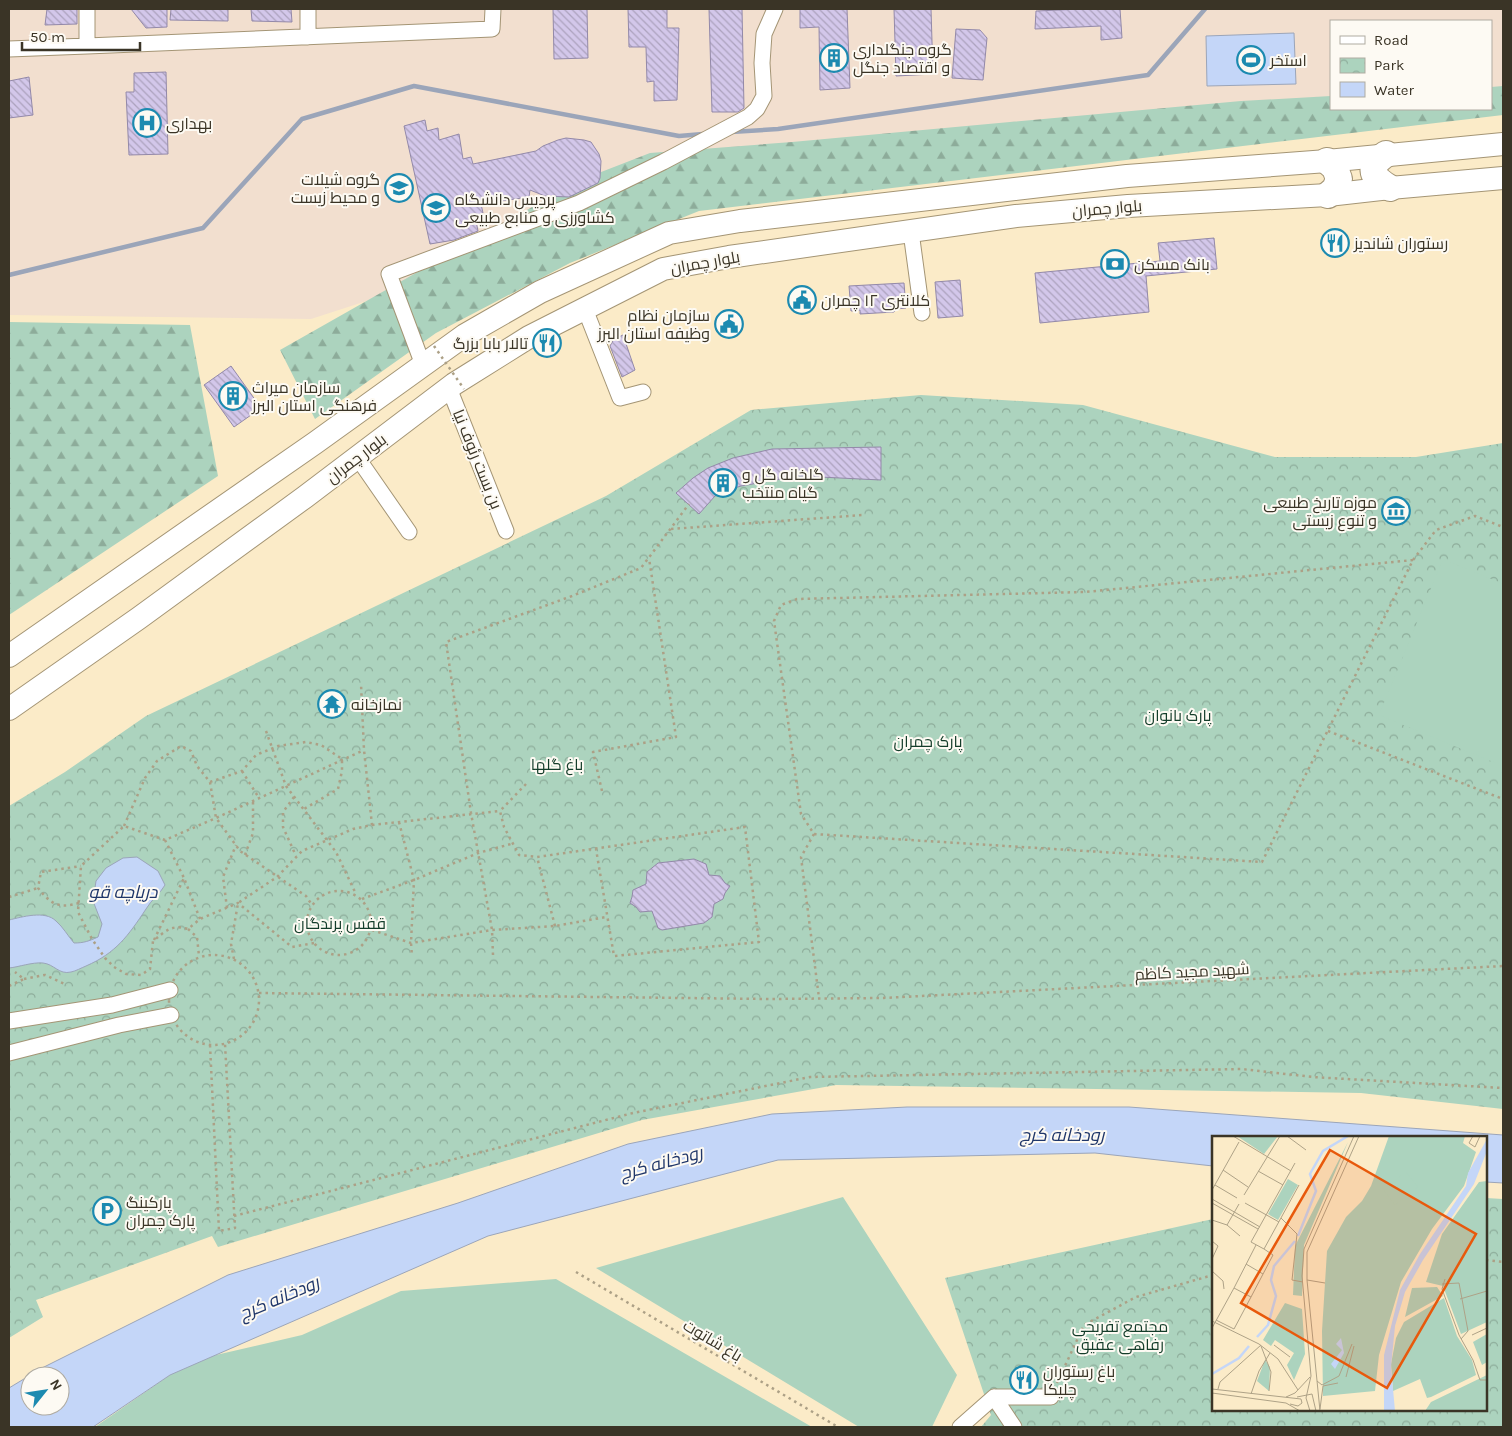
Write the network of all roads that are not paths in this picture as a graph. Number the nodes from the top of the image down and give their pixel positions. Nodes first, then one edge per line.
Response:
1 (87, 9) edge
2 (308, 9) edge
3 (493, 9) edge
4 (775, 9) edge
5 (308, 37) junction
6 (88, 46) junction
7 (9, 49) edge
8 (1503, 144) edge
9 (1386, 154) junction
10 (1327, 161) junction
11 (1503, 178) edge
12 (1390, 188) junction
13 (1328, 195) junction
14 (911, 232) junction
15 (585, 309) junction
16 (922, 313) dead end
17 (429, 355) junction
18 (457, 388) junction
19 (643, 392) dead end
20 (357, 457) junction
21 (506, 531) dead end
22 (409, 532) dead end
23 (9, 656) edge
24 (9, 709) edge
25 (170, 990) road end
26 (172, 1016) road end
27 (9, 1021) edge
28 (9, 1053) edge
29 (994, 1397) junction
30 (1051, 1398) road end
31 (960, 1427) edge
32 (1014, 1427) edge

1 - 6 street
2 - 5 street
3 - 5 street
4 - 17 street
5 - 6 street
6 - 7 street
8 - 9 main road, بلوار چمران
9 - 10 main road, بلوار چمران
9 - 12 highway
10 - 13 highway
10 - 17 main road, بلوار چمران
11 - 12 main road, بلوار چمران
12 - 13 main road, بلوار چمران
13 - 14 main road, بلوار چمران
14 - 15 main road, بلوار چمران
14 - 16 street
15 - 18 main road, بلوار چمران
15 - 19 street
17 - 23 main road, بلوار چمران
18 - 20 main road, بلوار چمران
18 - 21 street, بن بست رئوف نیا
20 - 22 street
20 - 24 main road, بلوار چمران
25 - 27 street
26 - 28 street
29 - 30 street
29 - 31 street
29 - 32 street

